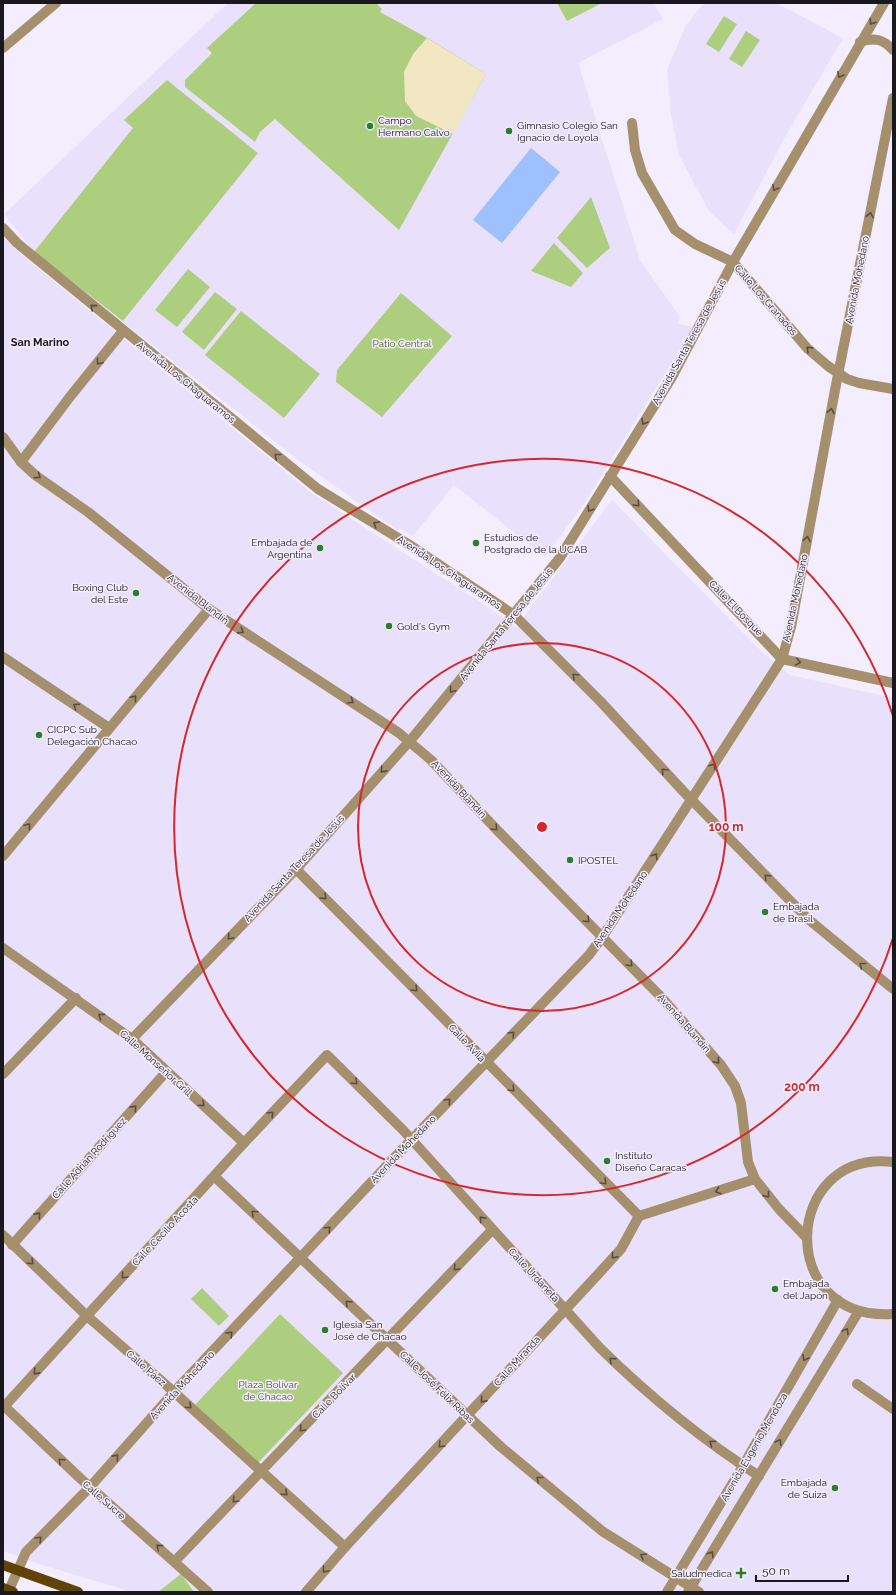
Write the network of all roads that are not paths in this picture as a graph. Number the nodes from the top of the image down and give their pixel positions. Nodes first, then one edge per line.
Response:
1 (56, 3) edge
2 (884, 3) edge
3 (860, 42) junction
4 (3, 48) edge
5 (893, 50) edge
6 (893, 98) edge
7 (632, 123) dead end
8 (3, 228) edge
9 (733, 262) junction
10 (123, 331) junction
11 (839, 373) junction
12 (893, 389) edge
13 (3, 437) edge
14 (21, 462) junction
15 (610, 476) junction
16 (209, 609) junction
17 (514, 615) junction
18 (3, 657) edge
19 (782, 659) junction
20 (893, 683) edge
21 (109, 728) junction
22 (409, 741) junction
23 (691, 798) junction
24 (3, 856) edge
25 (296, 869) junction
26 (603, 936) junction
27 (3, 948) edge
28 (893, 989) edge
29 (76, 998) junction
30 (132, 1039) junction
31 (327, 1055) joint
32 (485, 1062) junction
33 (166, 1072) junction
34 (3, 1074) edge
35 (412, 1140) junction
36 (244, 1143) junction
37 (893, 1162) edge
38 (215, 1177) junction
39 (755, 1179) junction
40 (639, 1216) junction
41 (492, 1230) junction
42 (3, 1235) edge
43 (806, 1237) junction
44 (12, 1244) junction
45 (302, 1258) junction
46 (838, 1300) junction
47 (566, 1309) junction
48 (859, 1310) junction
49 (893, 1314) edge
50 (87, 1316) junction
51 (387, 1340) junction
52 (857, 1384) dead end
53 (174, 1392) junction
54 (4, 1406) edge
55 (893, 1409) edge
56 (468, 1417) junction
57 (744, 1466) junction
58 (262, 1472) junction
59 (759, 1476) junction
60 (90, 1487) junction
61 (344, 1547) junction
62 (175, 1561) junction
63 (3, 1565) edge
64 (17, 1570) junction
65 (676, 1577) junction
66 (8, 1590) edge
67 (693, 1590) edge
68 (78, 1592) edge
69 (208, 1592) edge
70 (306, 1592) edge
71 (667, 1592) edge

1 - 4 street
2 -> 3 street, Avenida Santa Teresa de Jesús
3 - 5 street
3 -> 9 street, Avenida Santa Teresa de Jesús
11 -> 6 street, Avenida Mohedano
7 - 9 street, Calle Los Granados
10 -> 8 street, Avenida Los Chaguaramos
11 -> 9 street, Calle Los Granados
9 -> 15 street, Avenida Santa Teresa de Jesús
10 -> 14 street
17 -> 10 street, Avenida Los Chaguaramos
11 - 12 street, Calle Los Granados
19 -> 11 street, Avenida Mohedano
13 - 14 street, Avenida Blandín
14 -> 16 street, Avenida Blandín
15 -> 17 street, Avenida Santa Teresa de Jesús
15 -> 19 street, Calle El Bosque
21 -> 16 street
16 -> 22 street, Avenida Blandín
17 -> 22 street, Avenida Santa Teresa de Jesús
23 -> 17 street, Avenida Los Chaguaramos
21 -> 18 street
19 -> 20 street
23 -> 19 street, Avenida Mohedano
24 -> 21 street
22 -> 25 street, Avenida Santa Teresa de Jesús
22 -> 26 street, Avenida Blandín
26 -> 23 street, Avenida Mohedano
28 -> 23 street, Avenida Los Chaguaramos
25 -> 30 street, Avenida Santa Teresa de Jesús
25 -> 32 street, Calle Ávila
32 -> 26 street, Avenida Mohedano
26 -> 39 street, Avenida Blandín
27 - 29 street, Calle Monseñor Grill
30 -> 29 street, Calle Monseñor Grill
29 - 34 street
30 - 33 street, Calle Monseñor Grill
31 -> 35 street, Calle Urdaneta
36 -> 31 street, Calle Cecilio Acosta
35 -> 32 street, Avenida Mohedano
32 -> 40 street, Calle Ávila
33 -> 36 street, Calle Monseñor Grill
44 -> 33 street, Calle Adrián Rodríguez
41 -> 35 street, Calle Urdaneta
45 -> 35 street, Avenida Mohedano
36 - 38 street, Calle Cecilio Acosta
37 - 43 street
45 -> 38 street, Calle José Félix Ribas
38 -> 50 street, Calle Cecilio Acosta
39 -> 40 street
39 -> 43 street, Avenida Blandín
40 -> 47 street, Calle Miranda
41 - 47 street, Calle Urdaneta
41 -> 51 street, Calle Bolívar
42 - 44 street, Calle Páez
43 - 46 street
44 -> 50 street, Calle Páez
51 -> 45 street, Calle José Félix Ribas
53 -> 45 street, Avenida Mohedano
46 - 48 street
46 -> 57 street, Avenida Eugenio Mendoza
47 -> 56 street, Calle Miranda
57 -> 47 street, Calle Urdaneta
48 - 49 street
59 -> 48 street, Avenida Eugenio Mendoza
50 - 53 street, Calle Páez
50 -> 54 street, Calle Cecilio Acosta
51 - 56 street, Calle José Félix Ribas
51 -> 58 street, Calle Bolívar
52 - 55 street
53 -> 58 street, Calle Páez
60 -> 53 street, Avenida Mohedano
60 -> 54 street, Calle Sucre
56 -> 61 street, Calle Miranda
65 -> 56 street, Calle José Félix Ribas
57 - 59 street, Calle Urdaneta
57 - 65 street, Avenida Eugenio Mendoza
58 -> 61 street, Calle Páez
58 -> 62 street, Calle Bolívar
67 -> 59 street, Avenida Eugenio Mendoza
62 -> 60 street, Calle Sucre
64 -> 60 street, Avenida Mohedano
61 -> 70 street, Calle Miranda
62 - 69 street, Calle Sucre
63 - 64 main road
64 - 66 street, Avenida Mohedano
64 - 68 main road
65 - 67 street, Calle José Félix Ribas
65 - 71 street, Avenida Eugenio Mendoza

